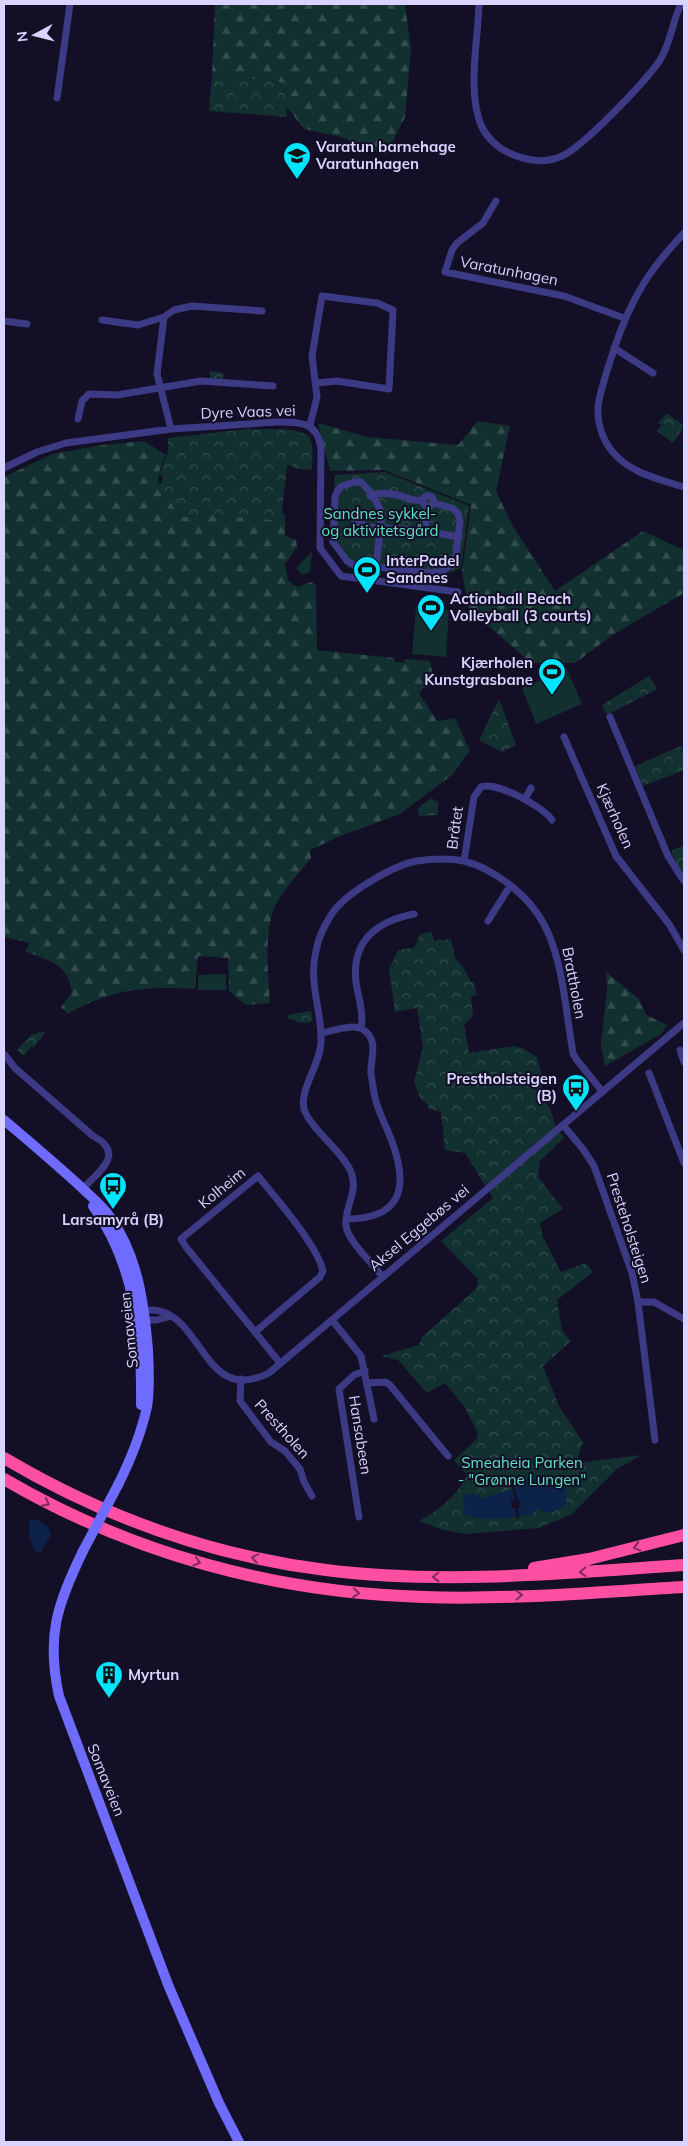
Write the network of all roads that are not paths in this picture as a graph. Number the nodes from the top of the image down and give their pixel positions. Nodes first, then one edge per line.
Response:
1 (70, 4) edge
2 (479, 4) edge
3 (681, 4) edge
4 (58, 98) dead end
5 (496, 201) dead end
6 (684, 232) edge
7 (262, 311) dead end
8 (164, 317) junction
9 (624, 318) junction
10 (102, 320) dead end
11 (4, 321) edge
12 (26, 324) dead end
13 (614, 348) junction
14 (653, 373) dead end
15 (316, 383) junction
16 (273, 386) dead end
17 (160, 387) junction
18 (78, 419) dead end
19 (310, 425) junction
20 (172, 429) junction
21 (4, 468) edge
22 (684, 488) edge
23 (371, 496) junction
24 (430, 505) junction
25 (334, 514) junction
26 (381, 526) junction
27 (425, 532) junction
28 (459, 537) junction
29 (376, 567) junction
30 (458, 592) dead end
31 (610, 717) dead end
32 (564, 737) dead end
33 (531, 788) dead end
34 (524, 799) junction
35 (552, 820) dead end
36 (464, 862) junction
37 (684, 881) edge
38 (510, 886) junction
39 (414, 914) dead end
40 (488, 921) dead end
41 (684, 950) edge
42 (684, 1023) edge
43 (361, 1028) junction
44 (321, 1033) junction
45 (680, 1050) dead end
46 (4, 1054) edge
47 (684, 1062) edge
48 (649, 1073) dead end
49 (602, 1091) junction
50 (4, 1120) edge
51 (563, 1125) junction
52 (684, 1164) edge
53 (82, 1189) junction
54 (346, 1219) junction
55 (383, 1277) junction
56 (638, 1302) junction
57 (142, 1316) junction
58 (332, 1320) junction
59 (684, 1320) edge
60 (255, 1332) junction
61 (280, 1363) junction
62 (365, 1371) junction
63 (241, 1379) junction
64 (368, 1383) junction
65 (374, 1419) dead end
66 (655, 1440) dead end
67 (448, 1456) dead end
68 (4, 1458) edge
69 (4, 1479) edge
70 (312, 1496) dead end
71 (359, 1517) dead end
72 (684, 1535) edge
73 (684, 1565) edge
74 (485, 1576) junction
75 (684, 1587) edge
76 (239, 2142) edge

1 - 4 street
2 - 3 street
5 - 9 street, Varatunhagen
6 - 9 street
7 - 8 street
8 - 10 street
8 - 17 street
9 - 13 street
11 - 12 street
13 - 14 street
13 - 22 street
15 - 15 street
15 - 19 street
16 - 17 street
17 - 18 street
17 - 20 street
19 - 20 street, Dyre Vaas vei
19 - 30 street, Dyre Vaas vei
20 - 21 street, Dyre Vaas vei
23 - 24 street
23 - 25 street
23 - 26 street
24 - 27 street
24 - 28 street
25 - 26 street
25 - 29 street
26 - 27 street
26 - 29 street
27 - 28 street
28 - 29 street
31 - 37 street
32 - 41 street, Kjærholen
33 - 34 street
34 - 35 street, Bråtet
34 - 36 street, Bråtet
36 - 38 street, Brattholen
36 - 44 street, Brattholen
38 - 40 street
38 - 49 street, Brattholen
39 - 43 street
42 - 49 street, Aksel Eggebøs vei
43 - 44 street
43 - 54 street
44 - 54 street
45 - 47 street
46 - 53 street
48 - 52 street
49 - 51 street, Aksel Eggebøs vei
50 - 53 main road, Somaveien
51 - 55 street, Aksel Eggebøs vei
51 - 56 street, Presteholsteigen
53 - 57 main road, Somaveien
54 - 55 street
55 - 58 street, Aksel Eggebøs vei
56 - 59 street
56 - 66 street, Presteholsteigen
57 - 63 street
57 - 76 main road, Somaveien, bridge
58 - 61 street, Aksel Eggebøs vei
58 - 62 street, Hansabeen
60 - 60 street, Kolheim
60 - 61 street, Kolheim
61 - 63 street, Aksel Eggebøs vei
62 - 64 street, Hansabeen
62 - 71 street, Hansabeen
63 - 70 street, Prestholen
64 - 65 street, Hansabeen
64 - 67 street, Hansabeen
74 -> 68 highway
69 -> 75 highway
72 -> 74 highway
73 -> 74 highway

